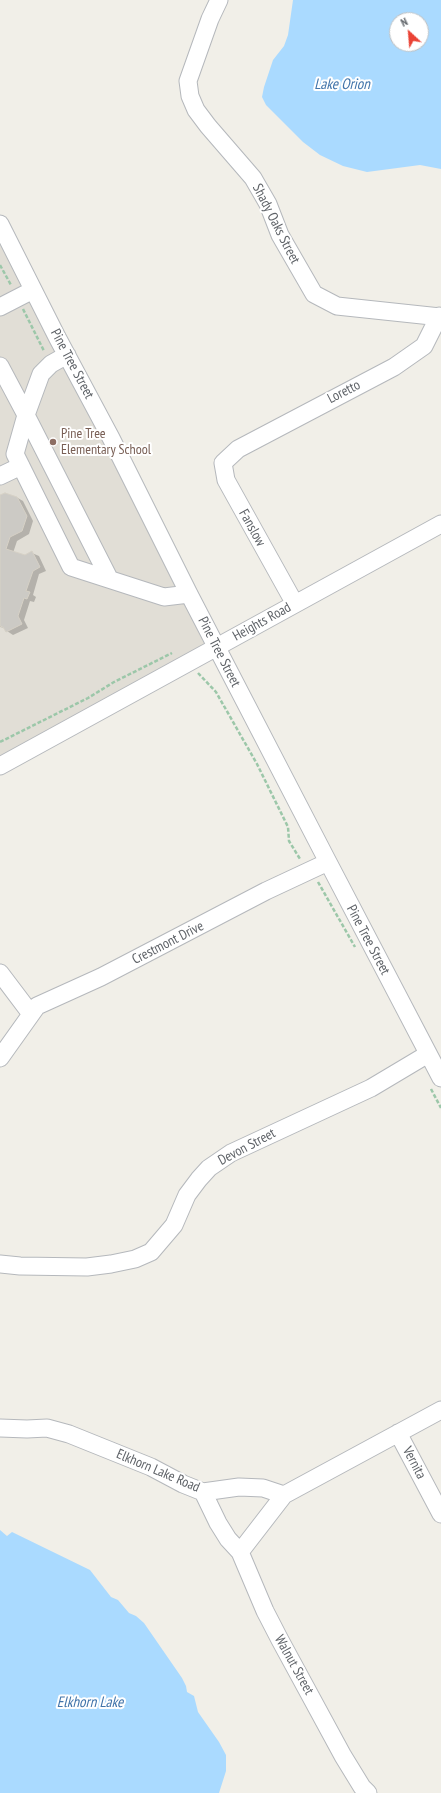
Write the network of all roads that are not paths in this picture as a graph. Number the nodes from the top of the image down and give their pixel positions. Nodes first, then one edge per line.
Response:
1 (219, 0) edge
2 (0, 224) edge
3 (33, 290) junction
4 (0, 307) edge
5 (440, 316) edge
6 (67, 355) junction
7 (0, 366) edge
8 (26, 414) junction
9 (234, 453) joint
10 (21, 466) junction
11 (0, 476) edge
12 (441, 524) edge
13 (109, 578) junction
14 (189, 594) junction
15 (295, 604) junction
16 (217, 648) junction
17 (0, 766) edge
18 (328, 862) junction
19 (0, 973) edge
20 (31, 1014) junction
21 (428, 1054) junction
22 (0, 1058) edge
23 (441, 1078) edge
24 (0, 1264) edge
25 (441, 1410) edge
26 (0, 1428) edge
27 (398, 1434) junction
28 (203, 1492) junction
29 (284, 1495) junction
30 (441, 1514) edge
31 (240, 1552) junction
32 (354, 1774) junction
33 (353, 1793) edge
34 (368, 1793) edge

1 - 5 street, Shady Oaks Street
2 - 3 street, Pine Tree Street
3 - 4 street
3 - 6 street, Pine Tree Street
5 - 9 street, Loretto
6 - 8 street
6 - 14 street, Pine Tree Street
7 - 8 street
8 - 10 street
8 - 13 street
9 - 15 street, Fanslow
10 - 11 street
10 - 13 street
12 - 15 street, Heights Road
13 - 14 street
14 - 16 street, Pine Tree Street
15 - 16 street, Heights Road
16 - 17 street, Heights Road
16 - 18 street, Pine Tree Street
18 - 20 street, Crestmont Drive
18 - 21 street, Pine Tree Street
19 - 20 street
20 - 22 street, Crestmont Drive
21 - 23 street, Pine Tree Street
21 - 24 street, Devon Street
25 - 27 street
26 - 28 street, Elkhorn Lake Road
27 - 29 street
27 - 30 street, Vernita
28 - 29 street, Elkhorn Lake Road
28 - 31 street, Walnut Street
29 - 31 street
31 - 32 street, Walnut Street
32 - 33 street
32 - 34 street, Walnut Street

